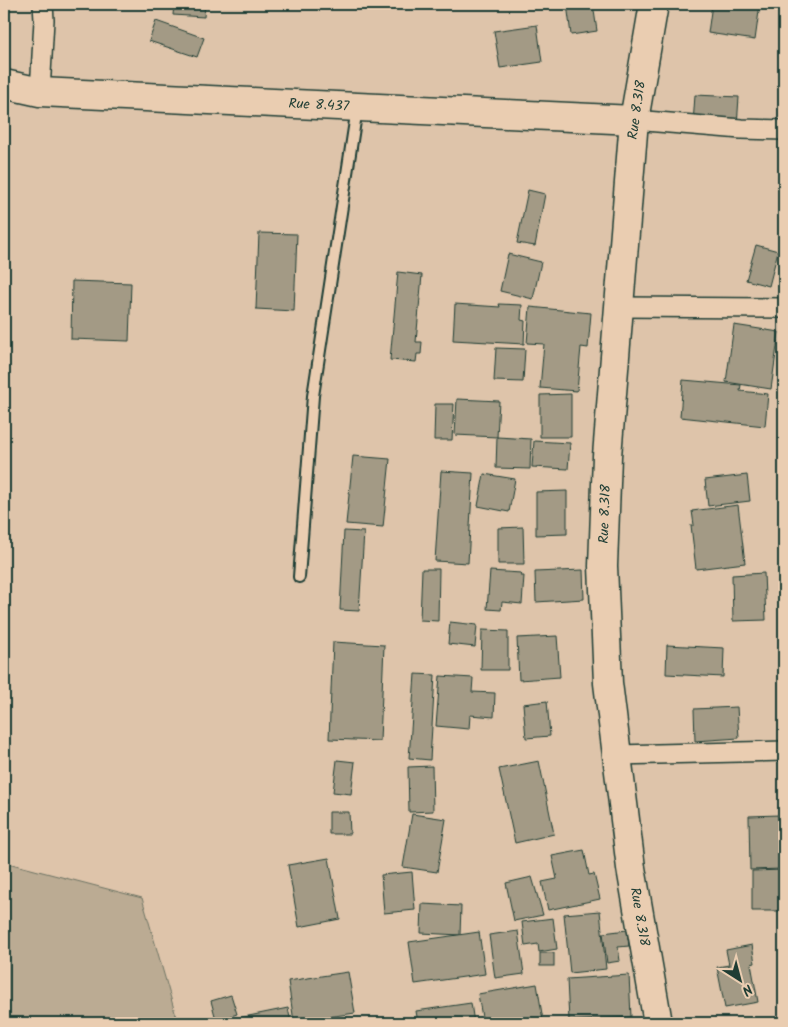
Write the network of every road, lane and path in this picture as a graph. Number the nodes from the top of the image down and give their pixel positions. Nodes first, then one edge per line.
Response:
1 (43, 4) edge
2 (654, 4) edge
3 (4, 84) edge
4 (40, 92) junction
5 (358, 107) junction
6 (634, 120) junction
7 (784, 130) edge
8 (619, 307) junction
9 (784, 308) edge
10 (300, 577) dead end
11 (784, 751) edge
12 (617, 755) junction
13 (658, 1023) edge

1 - 4 street
2 - 6 main road, Rue 8.318
3 - 4 main road, Rue 8.437
4 - 5 main road, Rue 8.437
5 - 6 main road, Rue 8.437
5 - 10 lane
6 - 7 street
6 - 8 main road, Rue 8.318
8 - 9 street
8 - 12 main road, Rue 8.318
11 - 12 street
12 - 13 main road, Rue 8.318

